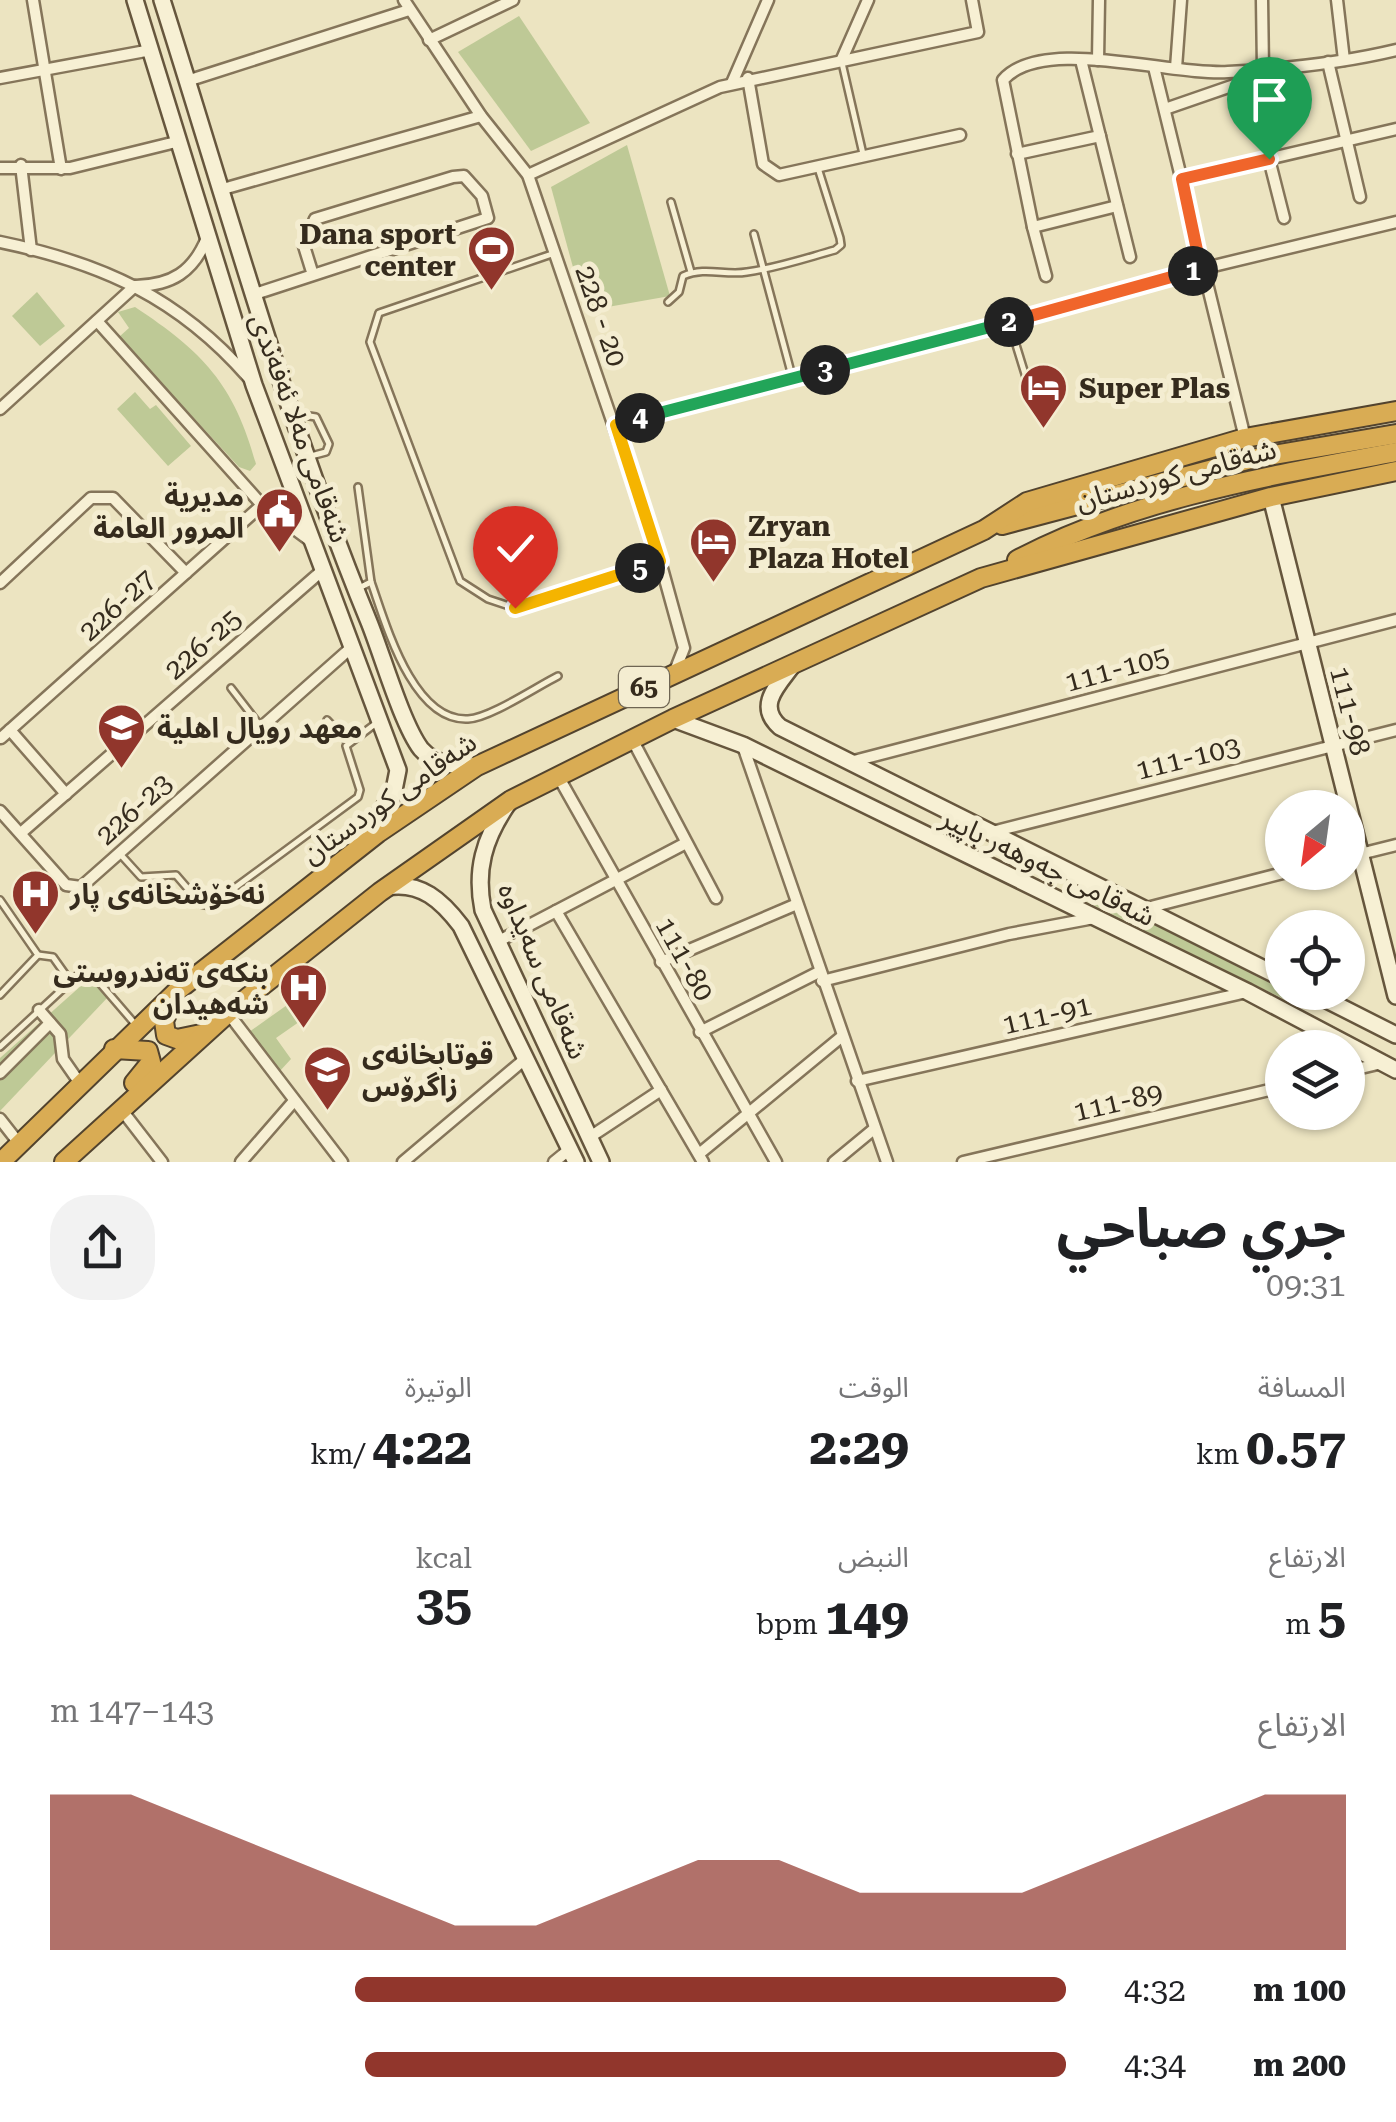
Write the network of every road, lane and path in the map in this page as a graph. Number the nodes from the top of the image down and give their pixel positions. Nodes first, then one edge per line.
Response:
1 (34, 0) edge
2 (135, 0) edge
3 (162, 0) edge
4 (512, 0) edge
5 (768, 0) edge
6 (868, 0) edge
7 (972, 0) edge
8 (1100, 0) edge
9 (1182, 0) edge
10 (1262, 0) edge
11 (1337, 0) edge
12 (407, 5) edge
13 (429, 40) junction
14 (151, 50) junction
15 (1396, 50) edge
16 (842, 59) junction
17 (1080, 60) junction
18 (1098, 60) junction
19 (1344, 60) junction
20 (1328, 62) junction
21 (1287, 66) junction
22 (1154, 67) junction
23 (1176, 68) junction
24 (1263, 68) junction
25 (46, 70) junction
26 (0, 78) edge
27 (748, 78) junction
28 (732, 83) junction
29 (189, 87) junction
30 (166, 98) junction
31 (1165, 110) junction
32 (481, 116) junction
33 (1396, 129) edge
34 (960, 135) dead end
35 (1100, 136) junction
36 (180, 141) junction
37 (1345, 141) junction
38 (1017, 154) junction
39 (864, 157) junction
40 (1269, 159) junction
41 (21, 166) junction
42 (0, 168) edge
43 (818, 168) junction
44 (61, 169) junction
45 (528, 174) junction
46 (1182, 179) junction
47 (223, 190) junction
48 (1360, 197) dead end
49 (671, 202) dead end
50 (1117, 206) junction
51 (1284, 218) dead end
52 (1396, 222) edge
53 (1033, 227) junction
54 (209, 234) junction
55 (754, 234) dead end
56 (0, 242) edge
57 (31, 250) junction
58 (555, 253) junction
59 (1130, 257) dead end
60 (764, 269) junction
61 (1201, 269) junction
62 (691, 272) junction
63 (313, 275) junction
64 (1046, 276) dead end
65 (135, 286) junction
66 (255, 294) junction
67 (668, 302) dead end
68 (97, 322) junction
69 (1009, 322) junction
70 (792, 379) junction
71 (254, 385) junction
72 (1034, 400) dead end
73 (0, 409) edge
74 (1396, 411) edge
75 (294, 414) junction
76 (616, 425) junction
77 (1396, 434) edge
78 (1244, 438) junction
79 (1396, 452) edge
80 (308, 456) junction
81 (1396, 471) edge
82 (358, 487) dead end
83 (1271, 497) junction
84 (262, 505) junction
85 (984, 530) junction
86 (314, 544) junction
87 (660, 561) junction
88 (324, 569) junction
89 (186, 573) junction
90 (981, 578) junction
91 (0, 583) edge
92 (362, 589) junction
93 (337, 604) junction
94 (1396, 620) edge
95 (1308, 643) junction
96 (353, 646) junction
97 (792, 666) junction
98 (671, 674) junction
99 (558, 676) dead end
100 (231, 688) dead end
101 (327, 720) dead end
102 (381, 720) junction
103 (673, 720) junction
104 (261, 727) junction
105 (1396, 730) edge
106 (5, 734) edge
107 (632, 739) junction
108 (348, 742) junction
109 (1333, 744) junction
110 (743, 745) junction
111 (849, 762) junction
112 (477, 766) junction
113 (558, 776) junction
114 (1342, 790) edge
115 (66, 794) junction
116 (511, 800) junction
117 (0, 811) edge
118 (22, 832) junction
119 (992, 832) junction
120 (686, 843) junction
121 (1396, 845) edge
122 (120, 852) junction
123 (1365, 852) edge
124 (347, 857) junction
125 (1054, 865) junction
126 (1265, 878) edge
127 (617, 881) junction
128 (1365, 884) edge
129 (387, 887) junction
130 (1038, 890) junction
131 (716, 898) dead end
132 (0, 900) edge
133 (797, 904) junction
134 (1143, 909) junction
135 (556, 911) junction
136 (1096, 918) junction
137 (495, 936) junction
138 (469, 942) junction
139 (1390, 951) edge
140 (38, 955) junction
141 (660, 962) junction
142 (1265, 970) edge
143 (821, 977) junction
144 (70, 980) junction
145 (177, 990) junction
146 (1248, 992) junction
147 (0, 995) edge
148 (1396, 996) edge
149 (39, 1010) junction
150 (1346, 1010) edge
151 (228, 1013) junction
152 (50, 1022) junction
153 (138, 1026) junction
154 (700, 1032) junction
155 (204, 1033) junction
156 (1396, 1035) edge
157 (840, 1038) junction
158 (0, 1047) edge
159 (114, 1048) junction
160 (525, 1059) junction
161 (1390, 1067) edge
162 (1365, 1069) edge
163 (0, 1073) edge
164 (79, 1082) junction
165 (856, 1082) junction
166 (661, 1090) junction
167 (1265, 1090) edge
168 (294, 1100) junction
169 (121, 1109) junction
170 (748, 1115) junction
171 (0, 1119) edge
172 (874, 1129) junction
173 (590, 1138) junction
174 (18, 1142) junction
175 (573, 1156) edge
176 (701, 1158) edge
177 (248, 1160) edge
178 (1, 1162) edge
179 (64, 1162) edge
180 (162, 1162) edge
181 (342, 1162) edge
182 (403, 1162) edge
183 (554, 1162) edge
184 (601, 1162) edge
185 (776, 1162) edge
186 (834, 1162) edge
187 (886, 1162) edge
188 (964, 1162) edge

1 - 25 street
2 - 14 main road, شەقامی مەلا ئەفەندی
3 - 29 main road, شەقامی مەلا ئەفەندی
4 - 13 street
5 - 28 street
6 - 16 street
7 - 16 street
8 - 18 street
9 - 23 street
10 - 24 street
11 - 19 street
12 - 13 street, 228 - 20
12 - 29 street
13 - 32 street, 228 - 20
14 - 25 street
14 - 30 main road, شەقامی مەلا ئەفەندی
15 - 19 street
16 - 27 street
16 - 39 lane
17 - 18 street
17 - 35 street
17 - 38 street
18 - 22 street
19 - 20 street
20 - 21 street
20 - 37 street
21 - 24 street
21 - 31 street
22 - 23 street
22 - 31 street
23 - 24 street
25 - 26 street
25 - 44 street
27 - 28 street
27 - 43 street
28 - 45 street
29 - 30 main road
29 - 47 main road, شەقامی مەلا ئەفەندی
30 - 36 main road, شەقامی مەلا ئەفەندی
31 - 46 street
32 - 45 street, 228 - 20
32 - 47 street
33 - 37 street
34 - 39 street
35 - 38 street
35 - 50 street
36 - 44 street
36 - 54 main road, شەقامی مەلا ئەفەندی
37 - 40 street
37 - 48 street
38 - 53 street
39 - 43 street
40 - 46 street
40 - 51 street
41 - 42 street
41 - 44 street
41 - 57 street
43 - 60 lane
45 - 58 street, 228 - 20
46 - 61 street
47 - 66 main road, شەقامی مەلا ئەفەندی
49 - 62 lane
50 - 53 street
50 - 59 street
52 - 61 street
53 - 64 street
54 - 65 street
54 - 71 main road, شەقامی مەلا ئەفەندی
55 - 60 lane
56 - 57 street
57 - 65 street
58 - 76 street, 228 - 20
58 - 87 lane
60 - 62 lane
60 - 70 lane
61 - 69 street
61 - 78 street
62 - 67 lane
63 - 63 street
63 - 66 street
65 - 68 street
65 - 71 street
66 - 75 main road, شەقامی مەلا ئەفەندی
68 - 73 street
68 - 84 street
69 - 70 street
69 - 72 lane
70 - 76 street
71 - 86 main road, شەقامی مەلا ئەفەندی
74 - 78 highway, شەقامی کوردستان / 65
75 - 80 main road, شەقامی مەلا ئەفەندی
75 - 80 lane
76 - 87 street, 228 - 20
77 - 85 highway, شەقامی کوردستان / 65
78 - 85 highway, شەقامی کوردستان / 65
79 - 90 highway, شەقامی کوردستان / 65
80 - 92 main road, شەقامی مەلا ئەفەندی
81 - 83 highway, شەقامی کوردستان / 65
82 - 92 lane
83 - 90 highway, شەقامی کوردستان / 65
83 - 95 main road, 111-98
84 - 86 street
84 - 89 street, 226-27
85 - 98 highway, شەقامی کوردستان / 65
86 - 88 main road, شەقامی مەلا ئەفەندی
87 - 98 street, 228 - 20
88 - 93 main road, شەقامی مەلا ئەفەندی
88 - 115 street, 226-25
89 - 91 street
89 - 106 street, 226-27
90 - 97 highway, شەقامی کوردستان / 65
92 - 93 main road
92 - 99 lane
92 - 112 main road, شەقامی مەلا ئەفەندی
93 - 96 main road, شەقامی مەلا ئەفەندی
94 - 95 street, 111-105
95 - 109 main road, 111-98
95 - 111 street, 111-105
96 - 102 main road, شەقامی مەلا ئەفەندی
96 - 104 street, 226-23
97 - 103 highway, شەقامی کوردستان / 65
97 - 111 main road, شەقامی جەوهەر باپیر
98 - 112 highway, شەقامی کوردستان / 65
100 - 104 lane
101 - 108 lane
102 - 108 lane
102 - 124 main road, شەقامی مەلا ئەفەندی
103 - 107 highway, شەقامی کوردستان / 65
103 - 110 main road, شەقامی جەوهەر باپیر
104 - 122 street, 226-23
105 - 109 street, 111-103
106 - 115 street
107 - 113 highway, شەقامی کوردستان / 65
107 - 120 street
108 - 122 lane
109 - 114 main road, 111-98
109 - 119 street, 111-103
110 - 130 main road, شەقامی جەوهەر باپیر
110 - 133 street
111 - 119 main road, شەقامی جەوهەر باپیر
112 - 124 highway, شەقامی کوردستان / 65
113 - 116 highway, شەقامی کوردستان / 65
113 - 127 street, 111-80
115 - 118 street, 226-25
116 - 129 highway, شەقامی کوردستان / 65
116 - 137 main road, شەقامی سەیداوە
117 - 118 street
118 - 122 street, 226-23
119 - 125 main road, شەقامی جەوهەر باپیر
120 - 127 street
120 - 131 street
121 - 123 street
124 - 145 highway, شەقامی کوردستان / 65
125 - 130 main road
125 - 134 main road, شەقامی جەوهەر باپیر
126 - 134 street
127 - 135 street
127 - 141 street, 111-80
128 - 139 main road, 111-98
129 - 138 main road, شەقامی سەیداوە
129 - 151 highway, شەقامی کوردستان / 65
130 - 136 main road, شەقامی جەوهەر باپیر
132 - 140 lane
133 - 141 street
133 - 143 street
134 - 142 main road, شەقامی جەوهەر باپیر
135 - 137 street
135 - 166 street
136 - 143 street
136 - 146 main road, شەقامی جەوهەر باپیر
137 - 138 main road
137 - 173 main road, شەقامی سەیداوە
138 - 160 main road, شەقامی سەیداوە
139 - 148 main road, 111-98
140 - 144 lane
140 - 147 lane
141 - 154 street, 111-80
143 - 154 street
143 - 157 street
144 - 149 lane
144 - 153 lane
145 - 153 highway, شەقامی کوردستان / 65
145 - 155 highway
146 - 161 main road, شەقامی جەوهەر باپیر
146 - 165 street, 111-91
149 - 152 street
149 - 158 lane
150 - 156 main road
151 - 155 highway, شەقامی کوردستان / 65
151 - 168 street
152 - 163 street
152 - 164 street
153 - 159 highway, شەقامی کوردستان / 65
154 - 170 street, 111-80
155 - 169 highway, شەقامی کوردستان / 65
157 - 165 street
157 - 170 street
159 - 164 highway, شەقامی کوردستان / 65
159 - 179 highway
160 - 175 main road, شەقامی سەیداوە
160 - 182 street
161 - 162 street
164 - 174 highway, شەقامی کوردستان / 65
165 - 172 street
166 - 173 street
166 - 176 street
167 - 188 street, 111-89
168 - 177 street
168 - 181 street
169 - 179 highway, شەقامی کوردستان / 65
169 - 180 street
170 - 176 street
170 - 185 street, 111-80
171 - 174 street
172 - 186 street
172 - 187 street
173 - 184 main road, شەقامی سەیداوە
174 - 178 highway, شەقامی کوردستان / 65
175 - 183 street

